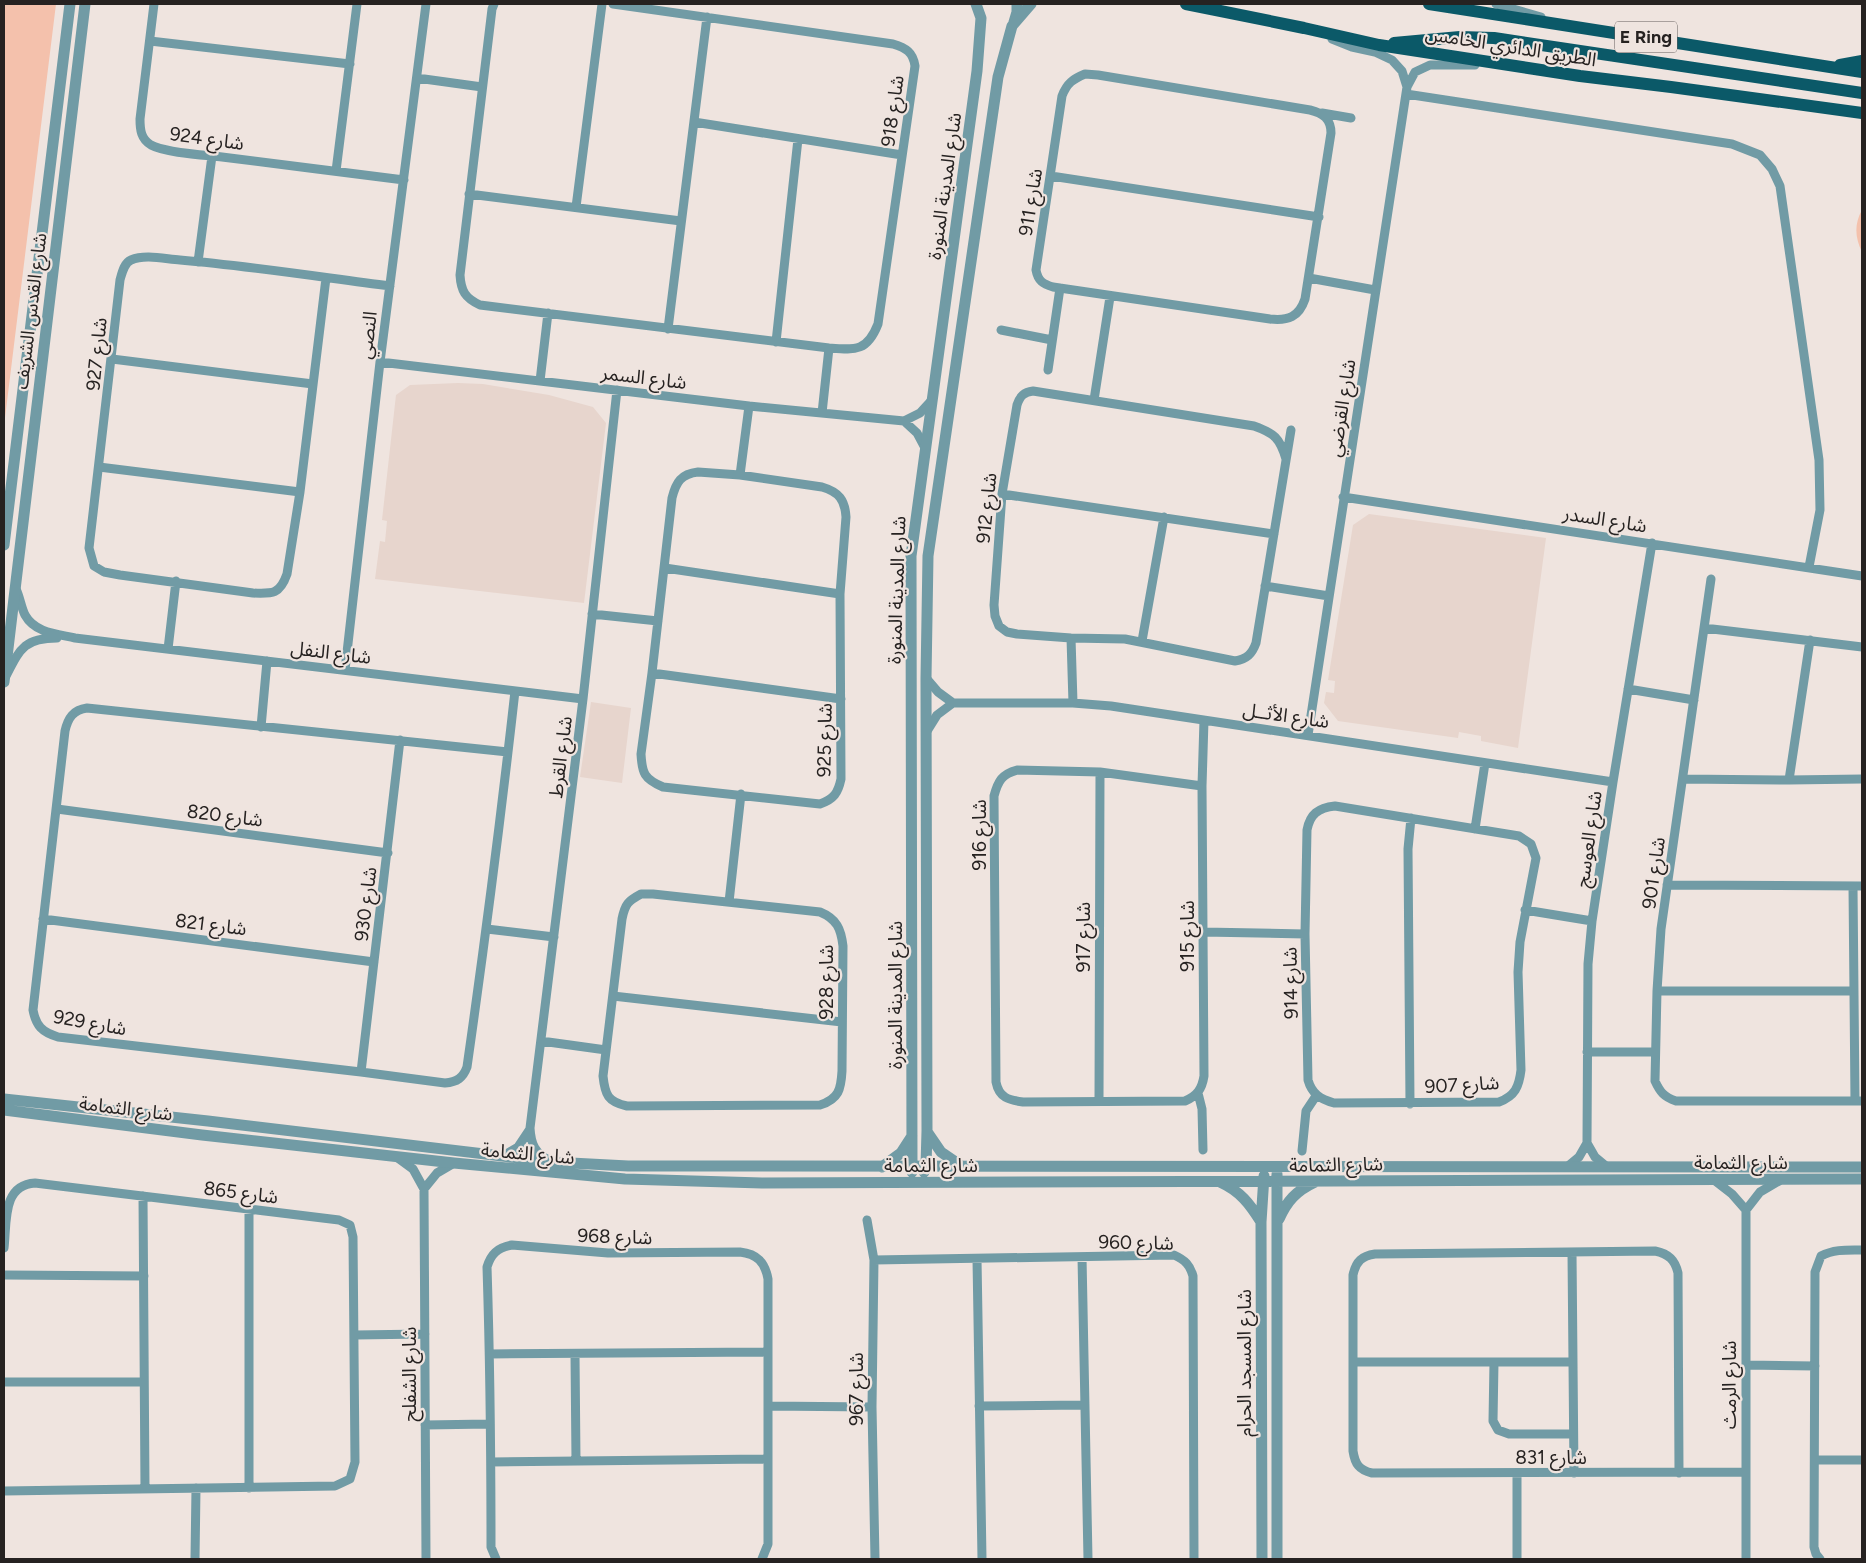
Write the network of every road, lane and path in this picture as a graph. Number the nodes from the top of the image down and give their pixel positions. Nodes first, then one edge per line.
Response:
1 (70, 4) edge
2 (85, 4) edge
3 (154, 4) edge
4 (357, 4) edge
5 (426, 4) edge
6 (494, 4) edge
7 (602, 4) edge
8 (613, 4) edge
9 (976, 4) edge
10 (983, 4) edge
11 (1017, 4) edge
12 (1031, 4) edge
13 (1186, 4) edge
14 (1430, 4) edge
15 (1496, 4) edge
16 (707, 17) junction
17 (981, 18) junction
18 (1572, 25) junction
19 (1012, 26) junction
20 (1304, 28) junction
21 (150, 41) junction
22 (1379, 45) junction
23 (1862, 61) edge
24 (350, 64) junction
25 (1518, 67) junction
26 (1834, 67) junction
27 (1862, 72) edge
28 (417, 78) junction
29 (482, 87) junction
30 (1406, 90) junction
31 (1862, 93) edge
32 (1840, 110) junction
33 (1319, 112) junction
34 (1862, 113) edge
35 (1351, 118) dead end
36 (1862, 118) edge
37 (694, 122) junction
38 (798, 139) junction
39 (902, 155) junction
40 (212, 156) junction
41 (336, 171) junction
42 (1051, 176) junction
43 (404, 180) junction
44 (469, 194) junction
45 (576, 207) junction
46 (1319, 217) junction
47 (681, 221) junction
48 (198, 262) junction
49 (326, 278) junction
50 (1308, 278) junction
51 (390, 286) junction
52 (1060, 288) junction
53 (1375, 290) junction
54 (1110, 297) junction
55 (548, 314) junction
56 (668, 329) junction
57 (1001, 330) dead end
58 (1052, 340) junction
59 (776, 342) junction
60 (829, 348) junction
61 (112, 359) junction
62 (380, 362) junction
63 (1048, 370) dead end
64 (540, 381) junction
65 (313, 384) junction
66 (618, 390) junction
67 (932, 400) junction
68 (1094, 400) junction
69 (748, 406) junction
70 (822, 413) junction
71 (904, 421) junction
72 (1291, 430) dead end
73 (925, 448) junction
74 (1286, 458) junction
75 (99, 467) junction
76 (740, 476) junction
77 (300, 492) junction
78 (1002, 494) junction
79 (1344, 496) junction
80 (1164, 517) junction
81 (1274, 534) junction
82 (1652, 543) junction
83 (4, 545) edge
84 (1809, 567) junction
85 (665, 568) junction
86 (1862, 576) edge
87 (1711, 578) dead end
88 (176, 581) junction
89 (14, 586) junction
90 (1265, 586) junction
91 (840, 594) junction
92 (1328, 596) junction
93 (592, 614) junction
94 (658, 621) junction
95 (1704, 628) junction
96 (74, 638) junction
97 (1071, 638) junction
98 (1810, 640) junction
99 (1142, 641) junction
100 (1862, 647) edge
101 (168, 649) junction
102 (267, 661) junction
103 (345, 670) junction
104 (652, 673) junction
105 (926, 678) junction
106 (4, 682) edge
107 (1628, 689) junction
108 (515, 691) junction
109 (841, 698) junction
110 (583, 699) junction
111 (1694, 700) junction
112 (953, 703) junction
113 (1073, 703) junction
114 (1204, 720) junction
115 (261, 727) junction
116 (927, 731) junction
117 (1308, 735) junction
118 (400, 740) junction
119 (508, 752) junction
120 (1485, 763) junction
121 (1100, 772) junction
122 (1683, 779) junction
123 (1862, 779) edge
124 (1789, 780) junction
125 (1612, 782) junction
126 (1202, 786) junction
127 (741, 794) junction
128 (57, 809) junction
129 (1315, 812) joint
130 (1411, 818) junction
131 (1475, 829) junction
132 (388, 853) junction
133 (1667, 885) junction
134 (1858, 886) edge
135 (729, 902) junction
136 (1525, 910) junction
137 (43, 919) junction
138 (1592, 921) junction
139 (487, 928) junction
140 (1203, 932) junction
141 (1305, 934) junction
142 (554, 937) junction
143 (1858, 957) edge
144 (374, 962) junction
145 (1656, 991) junction
146 (1854, 991) junction
147 (613, 996) junction
148 (842, 1022) junction
149 (541, 1041) junction
150 (606, 1050) junction
151 (1587, 1052) junction
152 (1654, 1052) junction
153 (360, 1072) junction
154 (1198, 1093) junction
155 (1316, 1096) junction
156 (1859, 1101) edge
157 (1098, 1102) junction
158 (1410, 1104) junction
159 (6, 1105) edge
160 (530, 1128) junction
161 (927, 1132) junction
162 (913, 1134) junction
163 (1587, 1143) junction
164 (1203, 1150) dead end
165 (1302, 1151) dead end
166 (394, 1156) junction
167 (503, 1156) junction
168 (552, 1162) junction
169 (454, 1163) junction
170 (926, 1166) junction
171 (962, 1166) junction
172 (1862, 1166) edge
173 (882, 1167) junction
174 (1264, 1167) junction
175 (1608, 1167) junction
176 (1567, 1168) junction
177 (1277, 1174) junction
178 (912, 1175) junction
179 (1713, 1179) junction
180 (1862, 1179) edge
181 (1781, 1180) junction
182 (1317, 1181) junction
183 (1219, 1182) junction
184 (1264, 1182) junction
185 (424, 1189) junction
186 (143, 1196) junction
187 (249, 1209) junction
188 (1746, 1210) junction
189 (866, 1220) dead end
190 (1261, 1222) junction
191 (1277, 1223) junction
192 (4, 1248) edge
193 (1862, 1250) edge
194 (1572, 1252) junction
195 (1082, 1257) junction
196 (977, 1259) junction
197 (874, 1260) junction
198 (4, 1275) edge
199 (144, 1276) junction
200 (426, 1334) junction
201 (355, 1335) junction
202 (767, 1352) junction
203 (490, 1354) junction
204 (575, 1354) junction
205 (1354, 1362) junction
206 (1494, 1362) junction
207 (1572, 1362) junction
208 (1746, 1366) junction
209 (1816, 1366) junction
210 (4, 1382) edge
211 (144, 1382) junction
212 (1084, 1405) junction
213 (768, 1406) junction
214 (979, 1406) junction
215 (872, 1407) junction
216 (489, 1424) junction
217 (425, 1425) junction
218 (1573, 1434) junction
219 (768, 1459) junction
220 (1815, 1460) junction
221 (1862, 1460) edge
222 (576, 1461) junction
223 (491, 1462) junction
224 (1679, 1472) junction
225 (1746, 1472) junction
226 (1516, 1473) junction
227 (1574, 1473) junction
228 (144, 1488) junction
229 (196, 1488) junction
230 (249, 1488) junction
231 (4, 1491) edge
232 (196, 1559) edge
233 (426, 1559) edge
234 (496, 1559) edge
235 (762, 1559) edge
236 (875, 1559) edge
237 (982, 1559) edge
238 (1088, 1559) edge
239 (1194, 1559) edge
240 (1262, 1559) edge
241 (1277, 1559) edge
242 (1517, 1559) edge
243 (1746, 1559) edge
244 (1820, 1559) edge

1 - 83 street, شارع القدس الشريف
2 - 89 street, شارع القدس الشريف
3 - 21 street, شارع 924
4 - 24 street
5 - 28 street, النصي
6 - 29 street, شارع 918
7 - 45 street
8 - 16 street, شارع 918
9 - 17 street, شارع المدينة المنورة
10 - 17 street
11 - 19 street
12 - 19 street, شارع المدينة المنورة
13 - 20 main road, الطريق الدائري الخامس / E Ring
14 - 18 main road, الطريق الدائري الخامس / E Ring
15 - 18 street
16 - 37 street
16 - 39 street, شارع 918
17 - 67 street, شارع المدينة المنورة
18 - 26 main road, الطريق الدائري الخامس / E Ring
19 - 105 street, شارع المدينة المنورة
20 - 22 main road, الطريق الدائري الخامس / E Ring
20 - 30 street
21 - 24 street
21 - 40 street, شارع 924
22 - 25 main road, الطريق الدائري الخامس / E Ring
22 - 31 main road
23 - 26 main road
24 - 41 street
25 - 30 street
25 - 32 main road, الطريق الدائري الخامس / E Ring
26 - 27 main road, الطريق الدائري الخامس / E Ring
28 - 29 street
28 - 43 street, النصي
29 - 44 street, شارع 918
30 - 53 street, شارع القرضي
30 - 84 street
32 - 34 main road, الطريق الدائري الخامس / E Ring
32 - 36 main road
33 - 35 street, شارع 911
33 - 42 street, شارع 911
33 - 46 street, شارع 911
37 - 38 street
37 - 47 street
38 - 39 street
38 - 59 street
39 - 60 street, شارع 918
40 - 41 street, شارع 924
40 - 48 street
41 - 43 street, شارع 924
42 - 46 street
42 - 52 street, شارع 911
43 - 51 street, النصي
44 - 45 street
44 - 55 street, شارع 918
45 - 47 street
46 - 50 street, شارع 911
47 - 56 street
48 - 49 street, شارع 927
48 - 61 street, شارع 927
49 - 51 street, شارع 927
49 - 65 street, شارع 927
50 - 53 street
50 - 54 street, شارع 911
51 - 62 street, النصي
52 - 54 street, شارع 911
52 - 58 street
53 - 79 street, شارع القرضي
54 - 68 street
55 - 56 street, شارع 918
55 - 64 street
56 - 59 street, شارع 918
57 - 58 street
58 - 63 street
59 - 60 street, شارع 918
60 - 70 street
61 - 65 street
61 - 75 street, شارع 927
62 - 64 street, شارع السمر
62 - 103 street, النصي
64 - 66 street, شارع السمر
65 - 77 street, شارع 927
66 - 69 street, شارع السمر
66 - 93 street, شارع القرط
67 - 71 street
67 - 73 street, شارع المدينة المنورة
68 - 74 street, شارع 912
68 - 78 street, شارع 912
69 - 70 street, شارع السمر
69 - 76 street
70 - 71 street, شارع السمر
71 - 73 street
72 - 74 street, شارع 912
73 - 162 street, شارع المدينة المنورة
74 - 81 street, شارع 912
75 - 77 street
75 - 88 street, شارع 927
76 - 85 street, شارع 925
76 - 91 street, شارع 925
77 - 88 street, شارع 927
78 - 80 street
78 - 97 street, شارع 912
79 - 82 street, شارع السدر
79 - 92 street, شارع القرضي
80 - 81 street
80 - 99 street
81 - 90 street, شارع 912
82 - 84 street, شارع السدر
82 - 107 street, شارع العوسج
84 - 86 street, شارع السدر
85 - 91 street
85 - 94 street, شارع 925
87 - 95 street, شارع 901
88 - 101 street
89 - 96 street, شارع النفل
89 - 106 street, شارع القدس الشريف
90 - 92 street
90 - 99 street, شارع 912
91 - 109 street, شارع 925
92 - 117 street, شارع القرضي
93 - 94 street
93 - 110 street, شارع القرط
94 - 104 street, شارع 925
95 - 98 street
95 - 111 street, شارع 901
96 - 101 street, شارع النفل
96 - 106 street, شارع النفل
97 - 99 street, شارع 912
97 - 113 street
98 - 100 street
98 - 124 street
101 - 102 street, شارع النفل
102 - 103 street, شارع النفل
102 - 115 street
103 - 108 street, شارع النفل
104 - 109 street
104 - 127 street, شارع 925
105 - 112 street
105 - 116 street, شارع المدينة المنورة
107 - 111 street
107 - 125 street, شارع العوسج
108 - 110 street, شارع النفل
108 - 119 street, شارع 929
109 - 127 street, شارع 925
110 - 142 street, شارع القرط
111 - 122 street, شارع 901
112 - 113 street, شارع الأثــل
112 - 116 street
113 - 114 street, شارع الأثــل
114 - 117 street, شارع الأثــل
114 - 126 street, شارع 915
115 - 118 street, شارع 929
115 - 128 street, شارع 929
116 - 161 street, شارع المدينة المنورة
117 - 120 street, شارع الأثــل
118 - 119 street, شارع 929
118 - 132 street, شارع 930
119 - 139 street, شارع 929
120 - 125 street, شارع الأثــل
120 - 131 street
121 - 126 street, شارع 916
121 - 157 street, شارع 917
121 - 157 street, شارع 916
122 - 124 street
122 - 133 street, شارع 901
123 - 124 street
125 - 138 street, شارع العوسج
126 - 140 street, شارع 915
127 - 135 street
128 - 132 street, شارع 820
128 - 137 street, شارع 929
129 - 130 street, شارع 907
129 - 141 street, شارع 914
130 - 131 street, شارع 907
130 - 158 street
131 - 136 street, شارع 907
132 - 144 street, شارع 930
133 - 134 street
133 - 145 street, شارع 901
134 - 143 street
135 - 147 street, شارع 928
135 - 148 street, شارع 928
136 - 138 street
136 - 158 street, شارع 907
137 - 144 street, شارع 821
137 - 153 street, شارع 929
138 - 151 street, شارع العوسج
139 - 142 street
139 - 153 street, شارع 929
140 - 141 street
140 - 154 street, شارع 915
141 - 155 street, شارع 914
142 - 149 street, شارع القرط
143 - 146 street
144 - 153 street, شارع 930
145 - 146 street
145 - 152 street, شارع 901
146 - 156 street
147 - 148 street
147 - 150 street, شارع 928
148 - 150 street, شارع 928
149 - 150 street
149 - 160 street, شارع القرط
151 - 152 street
151 - 163 street, شارع العوسج
152 - 156 street, شارع 901
154 - 157 street
154 - 164 street, شارع 915
155 - 158 street, شارع 907
155 - 165 street
159 - 166 street, شارع الثمامة
159 - 167 street, شارع الثمامة
160 - 167 street, شارع القرط
160 - 168 street, شارع القرط
161 - 170 street, شارع المدينة المنورة
161 - 171 street
162 - 173 street
162 - 178 street, شارع المدينة المنورة
163 - 175 street
163 - 176 street
166 - 169 street, شارع الثمامة
166 - 185 street
167 - 168 street, شارع الثمامة
168 - 173 street, شارع الثمامة
169 - 178 street, شارع الثمامة
169 - 185 street
170 - 171 street, شارع الثمامة
170 - 178 street, شارع الثمامة
171 - 174 street, شارع الثمامة
172 - 175 street, شارع الثمامة
173 - 178 street, شارع الثمامة
174 - 177 street, شارع الثمامة
174 - 184 street, شارع المسجد الحرام
175 - 176 street, شارع الثمامة
176 - 177 street, شارع الثمامة
177 - 182 street, شارع الثمامة
177 - 184 street
177 - 191 street, شارع المسجد الحرام
178 - 183 street, شارع الثمامة
179 - 181 street, شارع الثمامة
179 - 182 street, شارع الثمامة
179 - 188 street
180 - 181 street, شارع الثمامة
181 - 188 street
182 - 191 street
183 - 184 street, شارع الثمامة
183 - 190 street
184 - 190 street, شارع المسجد الحرام
185 - 200 street, شارع الشفلح
186 - 187 street, شارع 865
186 - 192 street, شارع 865
186 - 199 street
187 - 201 street, شارع 865
187 - 230 street
188 - 208 street, شارع الرمث
189 - 197 street, شارع 967
190 - 240 street, شارع المسجد الحرام
191 - 241 street, شارع المسجد الحرام
193 - 209 street
194 - 205 street
194 - 207 street
194 - 224 street
195 - 196 street, شارع 960
195 - 212 street
195 - 239 street, شارع 960
196 - 197 street, شارع 960
196 - 214 street
197 - 215 street, شارع 967
198 - 199 street
199 - 211 street
200 - 201 street
200 - 217 street, شارع الشفلح
201 - 230 street, شارع 865
202 - 203 street, شارع 968
202 - 204 street
202 - 213 street, شارع 968
203 - 204 street
203 - 216 street, شارع 968
204 - 222 street
205 - 206 street
205 - 226 street, شارع 831
206 - 207 street
206 - 218 street
207 - 218 street
208 - 209 street
208 - 225 street, شارع الرمث
209 - 220 street
210 - 211 street
211 - 228 street
212 - 214 street
212 - 238 street
213 - 215 street
213 - 219 street, شارع 968
214 - 237 street
215 - 236 street, شارع 967
216 - 217 street
216 - 223 street, شارع 968
217 - 233 street, شارع الشفلح
218 - 227 street
219 - 222 street
219 - 235 street, شارع 968
220 - 221 street
220 - 244 street
222 - 223 street
223 - 234 street, شارع 968
224 - 225 street, شارع 831
224 - 227 street, شارع 831
225 - 243 street, شارع الرمث
226 - 227 street, شارع 831
226 - 242 street
228 - 229 street, شارع 865
228 - 231 street, شارع 865
229 - 230 street, شارع 865
229 - 232 street

